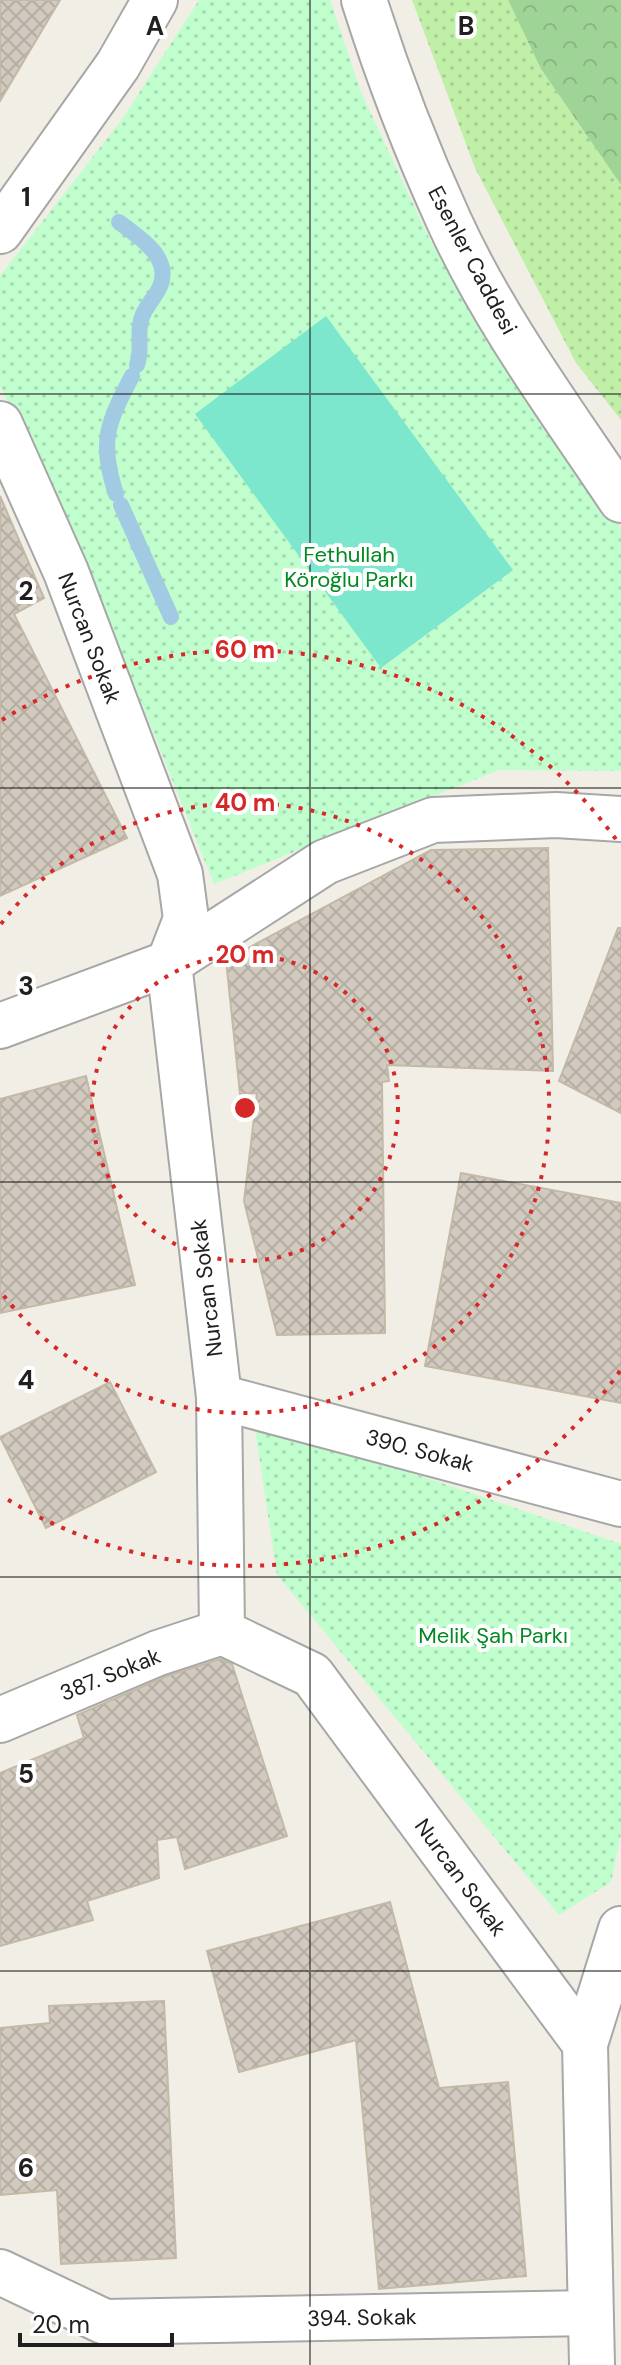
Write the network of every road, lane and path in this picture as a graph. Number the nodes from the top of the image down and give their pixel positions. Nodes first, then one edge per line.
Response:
1 (155, 0) edge
2 (364, 0) edge
3 (0, 231) edge
4 (0, 424) edge
5 (621, 500) edge
6 (621, 819) edge
7 (169, 963) junction
8 (0, 1026) edge
9 (219, 1397) junction
10 (621, 1504) edge
11 (222, 1632) junction
12 (0, 1720) edge
13 (621, 1929) edge
14 (585, 2044) junction
15 (0, 2272) edge
16 (590, 2313) junction
17 (592, 2365) edge

1 - 3 street
2 - 5 street, Esenler Caddesi
4 - 7 street, Nurcan Sokak
6 - 7 street
7 - 8 street
7 - 9 street, Nurcan Sokak
9 - 10 street, 390. Sokak
9 - 11 street, Nurcan Sokak
11 - 12 street, 387. Sokak
11 - 14 street, Nurcan Sokak
13 - 14 street
14 - 16 street
15 - 16 street, 394. Sokak
16 - 17 street

